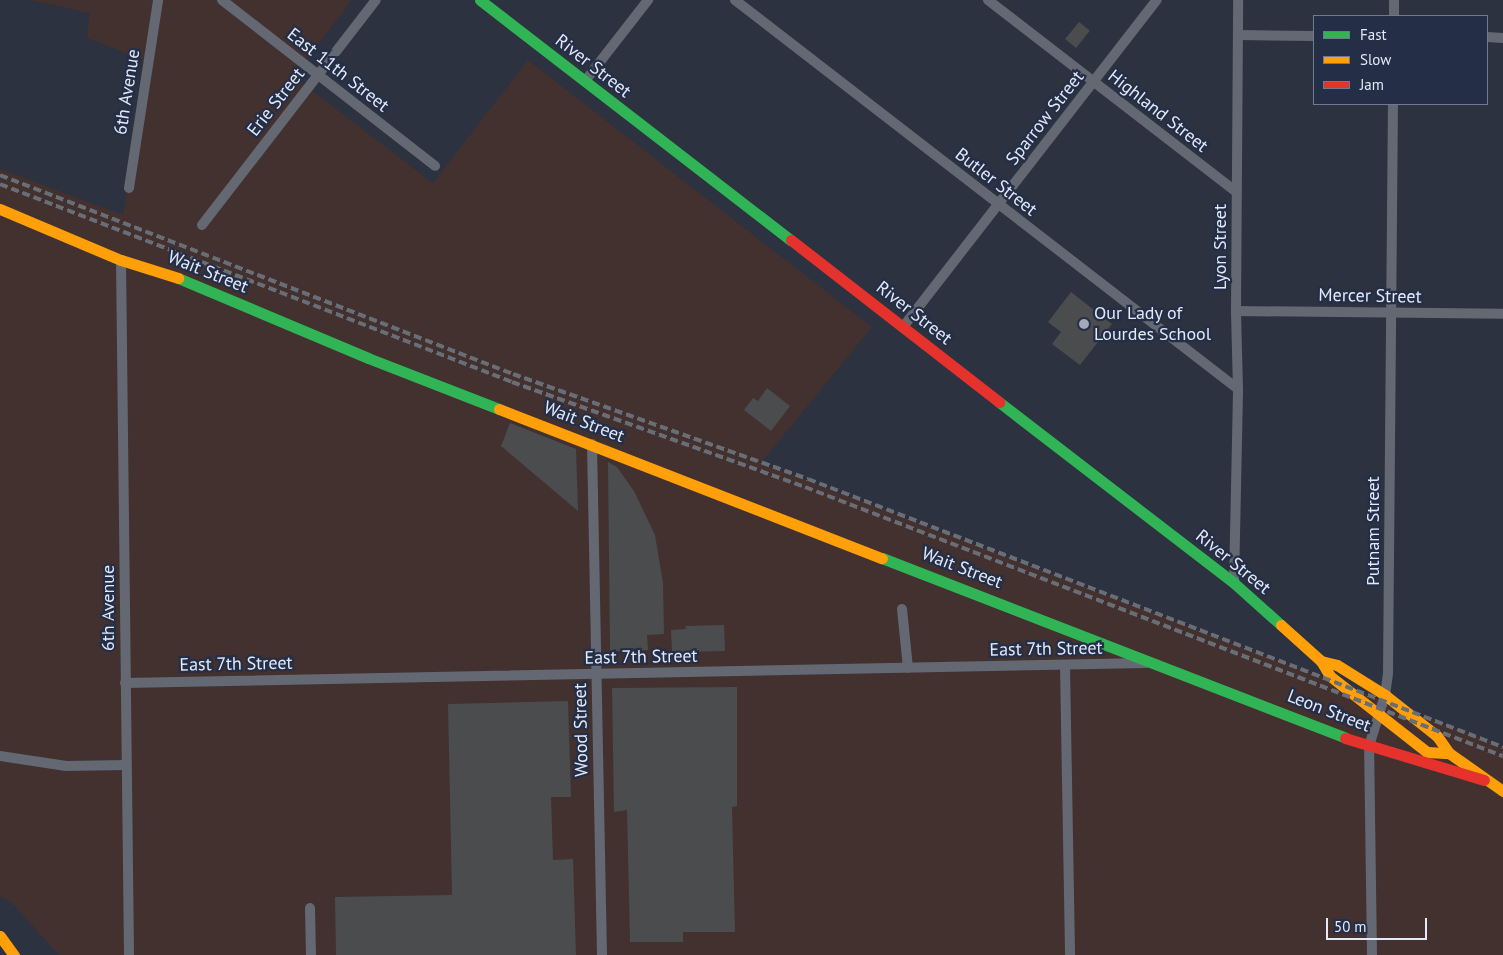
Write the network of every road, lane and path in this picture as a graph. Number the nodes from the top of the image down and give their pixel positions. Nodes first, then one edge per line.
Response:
1 (158, 0) edge
2 (222, 0) edge
3 (376, 0) edge
4 (480, 0) edge
5 (648, 0) edge
6 (735, 0) edge
7 (988, 0) edge
8 (1157, 0) edge
9 (1238, 0) edge
10 (1394, 0) edge
11 (1394, 15) edge
12 (1238, 35) junction
13 (1313, 36) edge
14 (1488, 37) edge
15 (1503, 38) edge
16 (318, 75) junction
17 (585, 81) junction
18 (1094, 81) junction
19 (1393, 105) edge
20 (435, 166) dead end
21 (129, 188) dead end
22 (1236, 192) junction
23 (998, 204) junction
24 (0, 209) edge
25 (202, 225) dead end
26 (121, 260) junction
27 (1236, 311) junction
28 (1391, 313) junction
29 (1503, 314) edge
30 (903, 327) junction
31 (1238, 389) junction
32 (592, 444) junction
33 (1234, 583) junction
34 (902, 609) dead end
35 (1321, 660) junction
36 (1158, 663) junction
37 (1065, 665) junction
38 (908, 668) junction
39 (596, 674) junction
40 (125, 683) junction
41 (1385, 695) junction
42 (1378, 714) junction
43 (1369, 746) junction
44 (1449, 753) junction
45 (0, 756) edge
46 (126, 765) junction
47 (1490, 782) junction
48 (1503, 791) edge
49 (310, 908) dead end
50 (0, 936) edge
51 (14, 955) edge
52 (129, 955) edge
53 (311, 955) edge
54 (602, 955) edge
55 (1070, 955) edge
56 (1372, 955) edge

1 - 21 street, 6th Avenue
2 - 16 street, East 11th Street
3 - 16 street, Erie Street
4 - 17 street, River Street
5 - 17 street
6 - 23 street, Butler Street
7 - 18 street, Highland Street
8 - 18 street, Sparrow Street
9 - 12 street, Lyon Street
10 - 11 street
12 - 13 street
12 - 22 street, Lyon Street
14 - 15 street
16 - 20 street, East 11th Street
16 - 25 street, Erie Street
17 - 30 street, River Street
18 - 22 street, Highland Street
18 - 23 street, Sparrow Street
19 - 28 street, Putnam Street
22 - 27 street, Lyon Street
23 - 30 street, Sparrow Street
23 - 31 street, Butler Street
24 - 26 street, Wait Street
26 - 32 street, Wait Street
26 - 40 street, 6th Avenue
27 - 28 street, Mercer Street
27 - 31 street, Lyon Street
28 - 29 street, Mercer Street
28 - 41 street, Putnam Street
30 - 33 street, River Street
31 - 33 street, Lyon Street
32 - 36 street, Wait Street
32 - 39 street, Wood Street
33 - 35 street, River Street
34 - 38 street
35 - 41 street, River Street
35 - 42 street, River Street
36 - 37 street, East 7th Street
36 - 43 street, Leon Street
37 - 38 street, East 7th Street
37 - 55 street
38 - 39 street, East 7th Street
39 - 40 street, East 7th Street
39 - 54 street, Wood Street
40 - 46 street, 6th Avenue
41 - 42 street, Putnam Street
41 - 44 street, River Street
42 - 43 street, Putnam Street
42 - 44 street, River Street
43 - 47 street, Leon Street
43 - 56 street, Putnam Street
44 - 47 street, River Street
45 - 46 street
46 - 52 street, 6th Avenue
47 - 48 street, River Street
49 - 53 street
50 - 51 street

